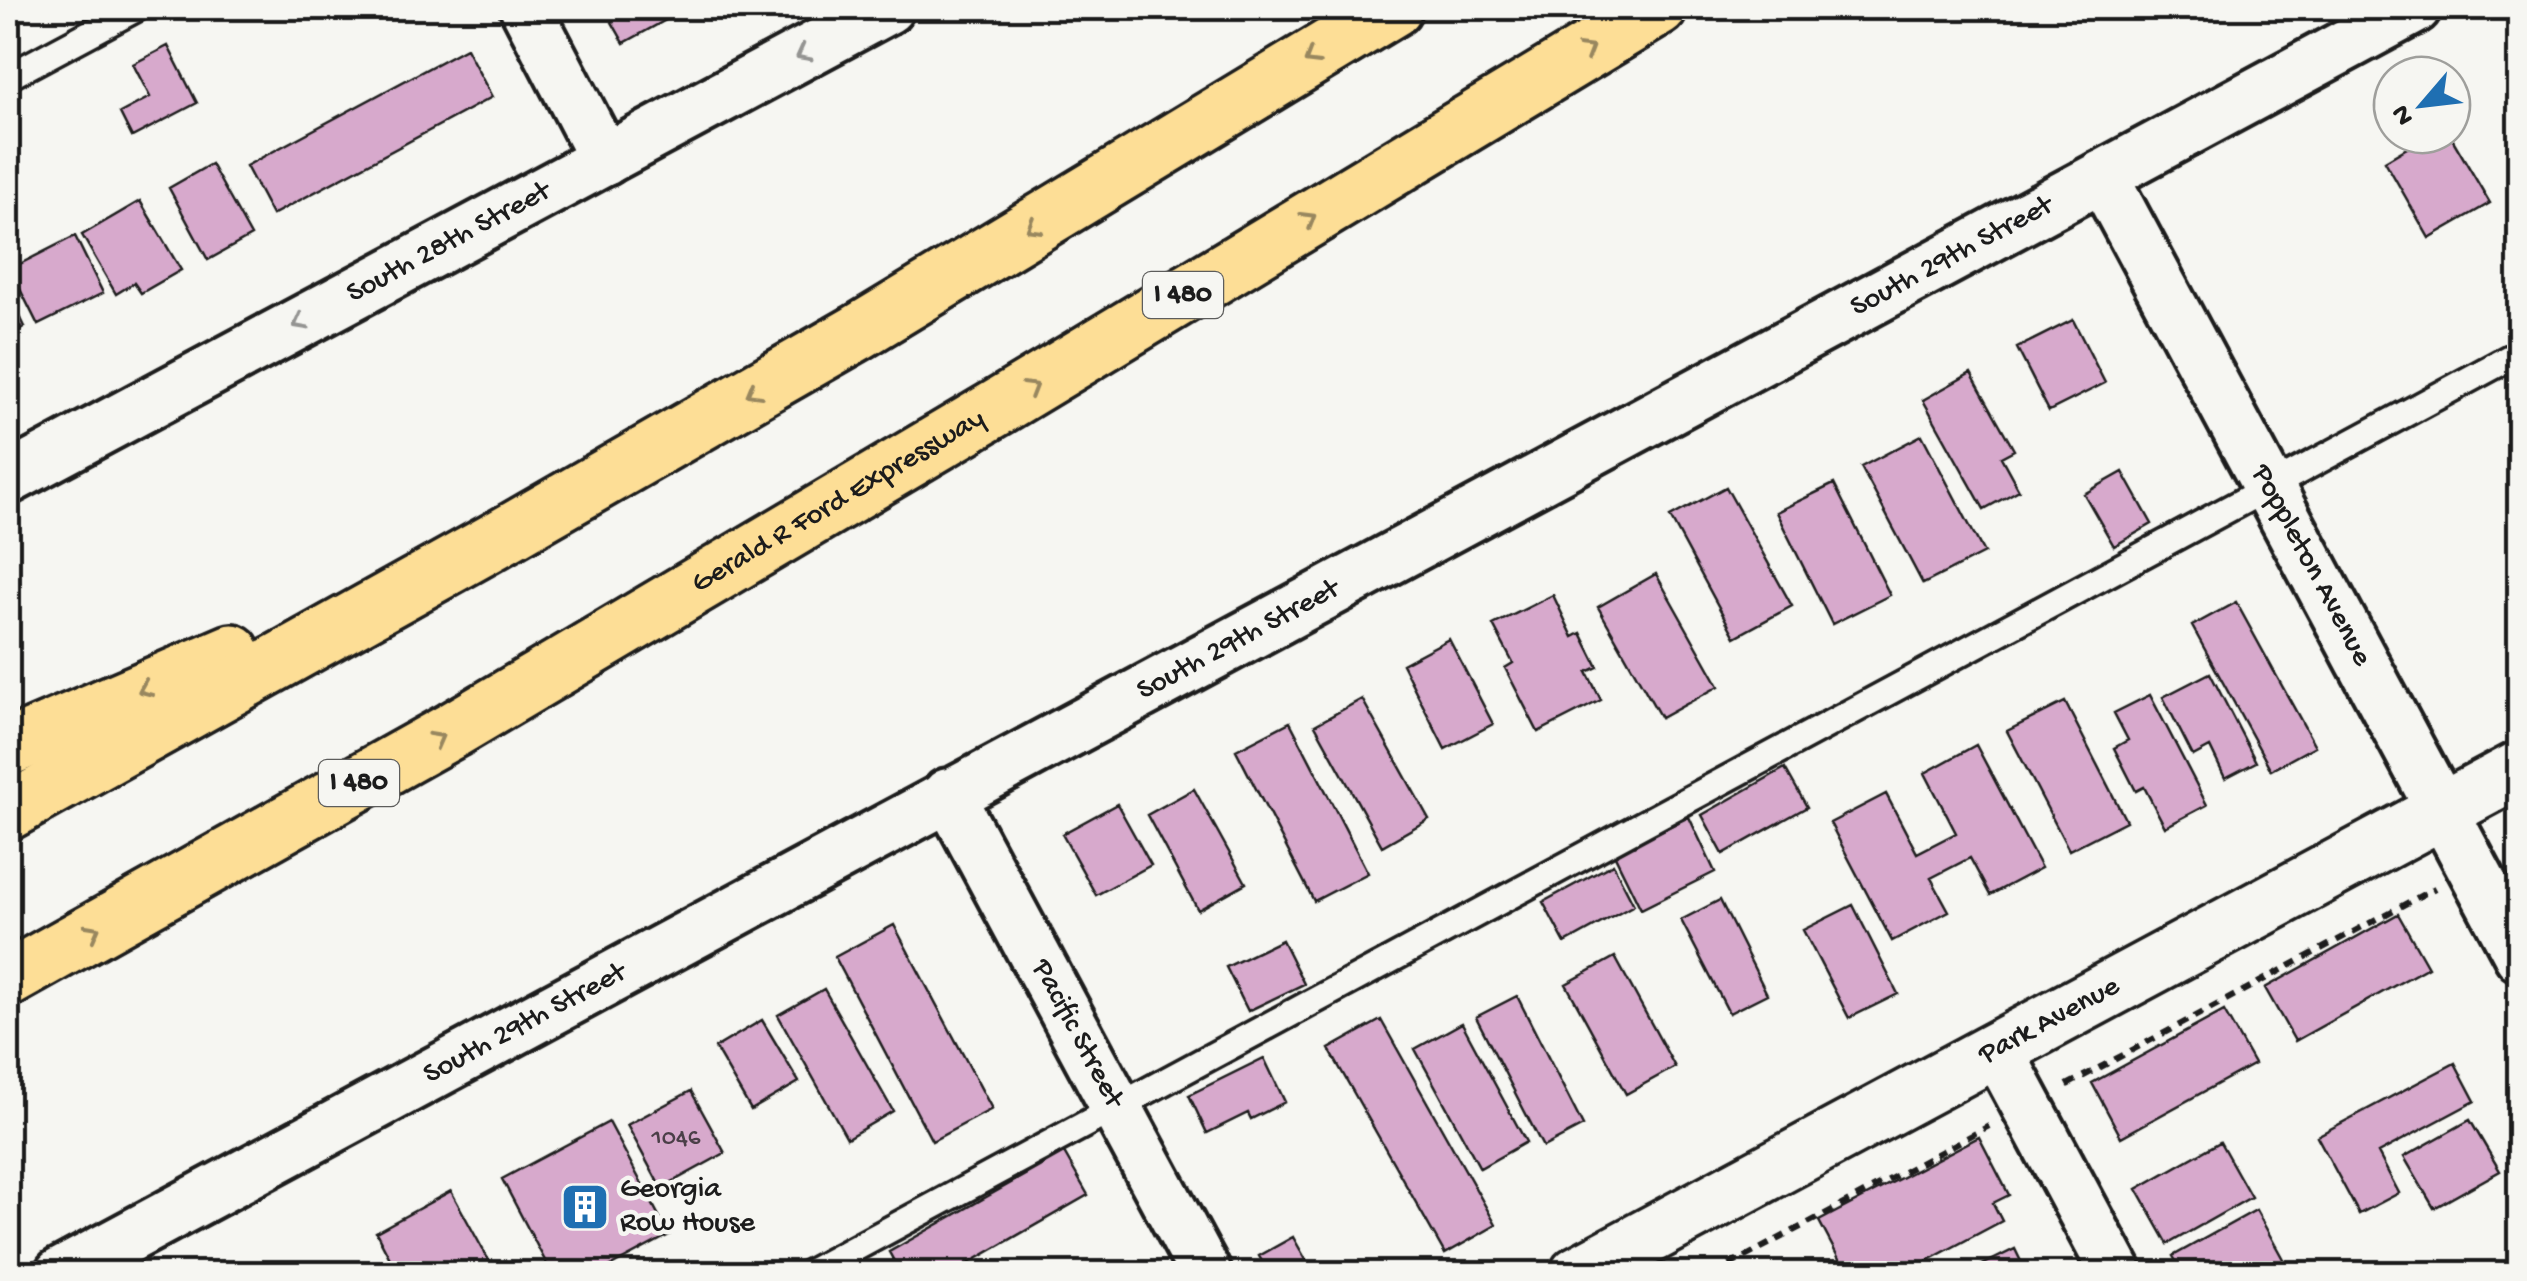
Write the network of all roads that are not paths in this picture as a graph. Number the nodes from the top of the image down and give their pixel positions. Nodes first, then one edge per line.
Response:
1 (137, 8) edge
2 (526, 8) edge
3 (888, 8) edge
4 (1394, 8) edge
5 (1659, 8) edge
6 (2415, 8) edge
7 (8, 77) edge
8 (606, 160) junction
9 (2102, 176) junction
10 (2520, 352) edge
11 (8, 479) edge
12 (2268, 486) junction
13 (493, 542) junction
14 (8, 748) edge
15 (2520, 769) edge
16 (948, 794) junction
17 (2442, 811) junction
18 (8, 812) edge
19 (2520, 956) edge
20 (8, 979) edge
21 (1997, 1050) junction
22 (1117, 1108) junction
23 (60, 1274) edge
24 (807, 1274) edge
25 (1206, 1274) edge
26 (1578, 1274) edge
27 (2116, 1274) edge

1 - 7 lane
2 - 8 street
3 -> 8 street, South 28th Street
4 -> 13 highway
20 -> 5 highway, Gerald R Ford Expressway / I 480
6 - 9 street, South 29th Street
8 -> 11 street, South 28th Street
9 - 12 street, Poppleton Avenue
9 - 16 street, South 29th Street
10 - 12 lane
12 - 17 street, Poppleton Avenue
12 - 22 lane
13 -> 14 highway
13 - 18 highway
15 - 17 street, Park Avenue
16 - 22 street, Pacific Street
16 - 23 street, South 29th Street
17 - 19 street, Poppleton Avenue
17 - 21 street, Park Avenue
21 - 26 street, Park Avenue
21 - 27 street
22 - 24 lane
22 - 25 street, Pacific Street

